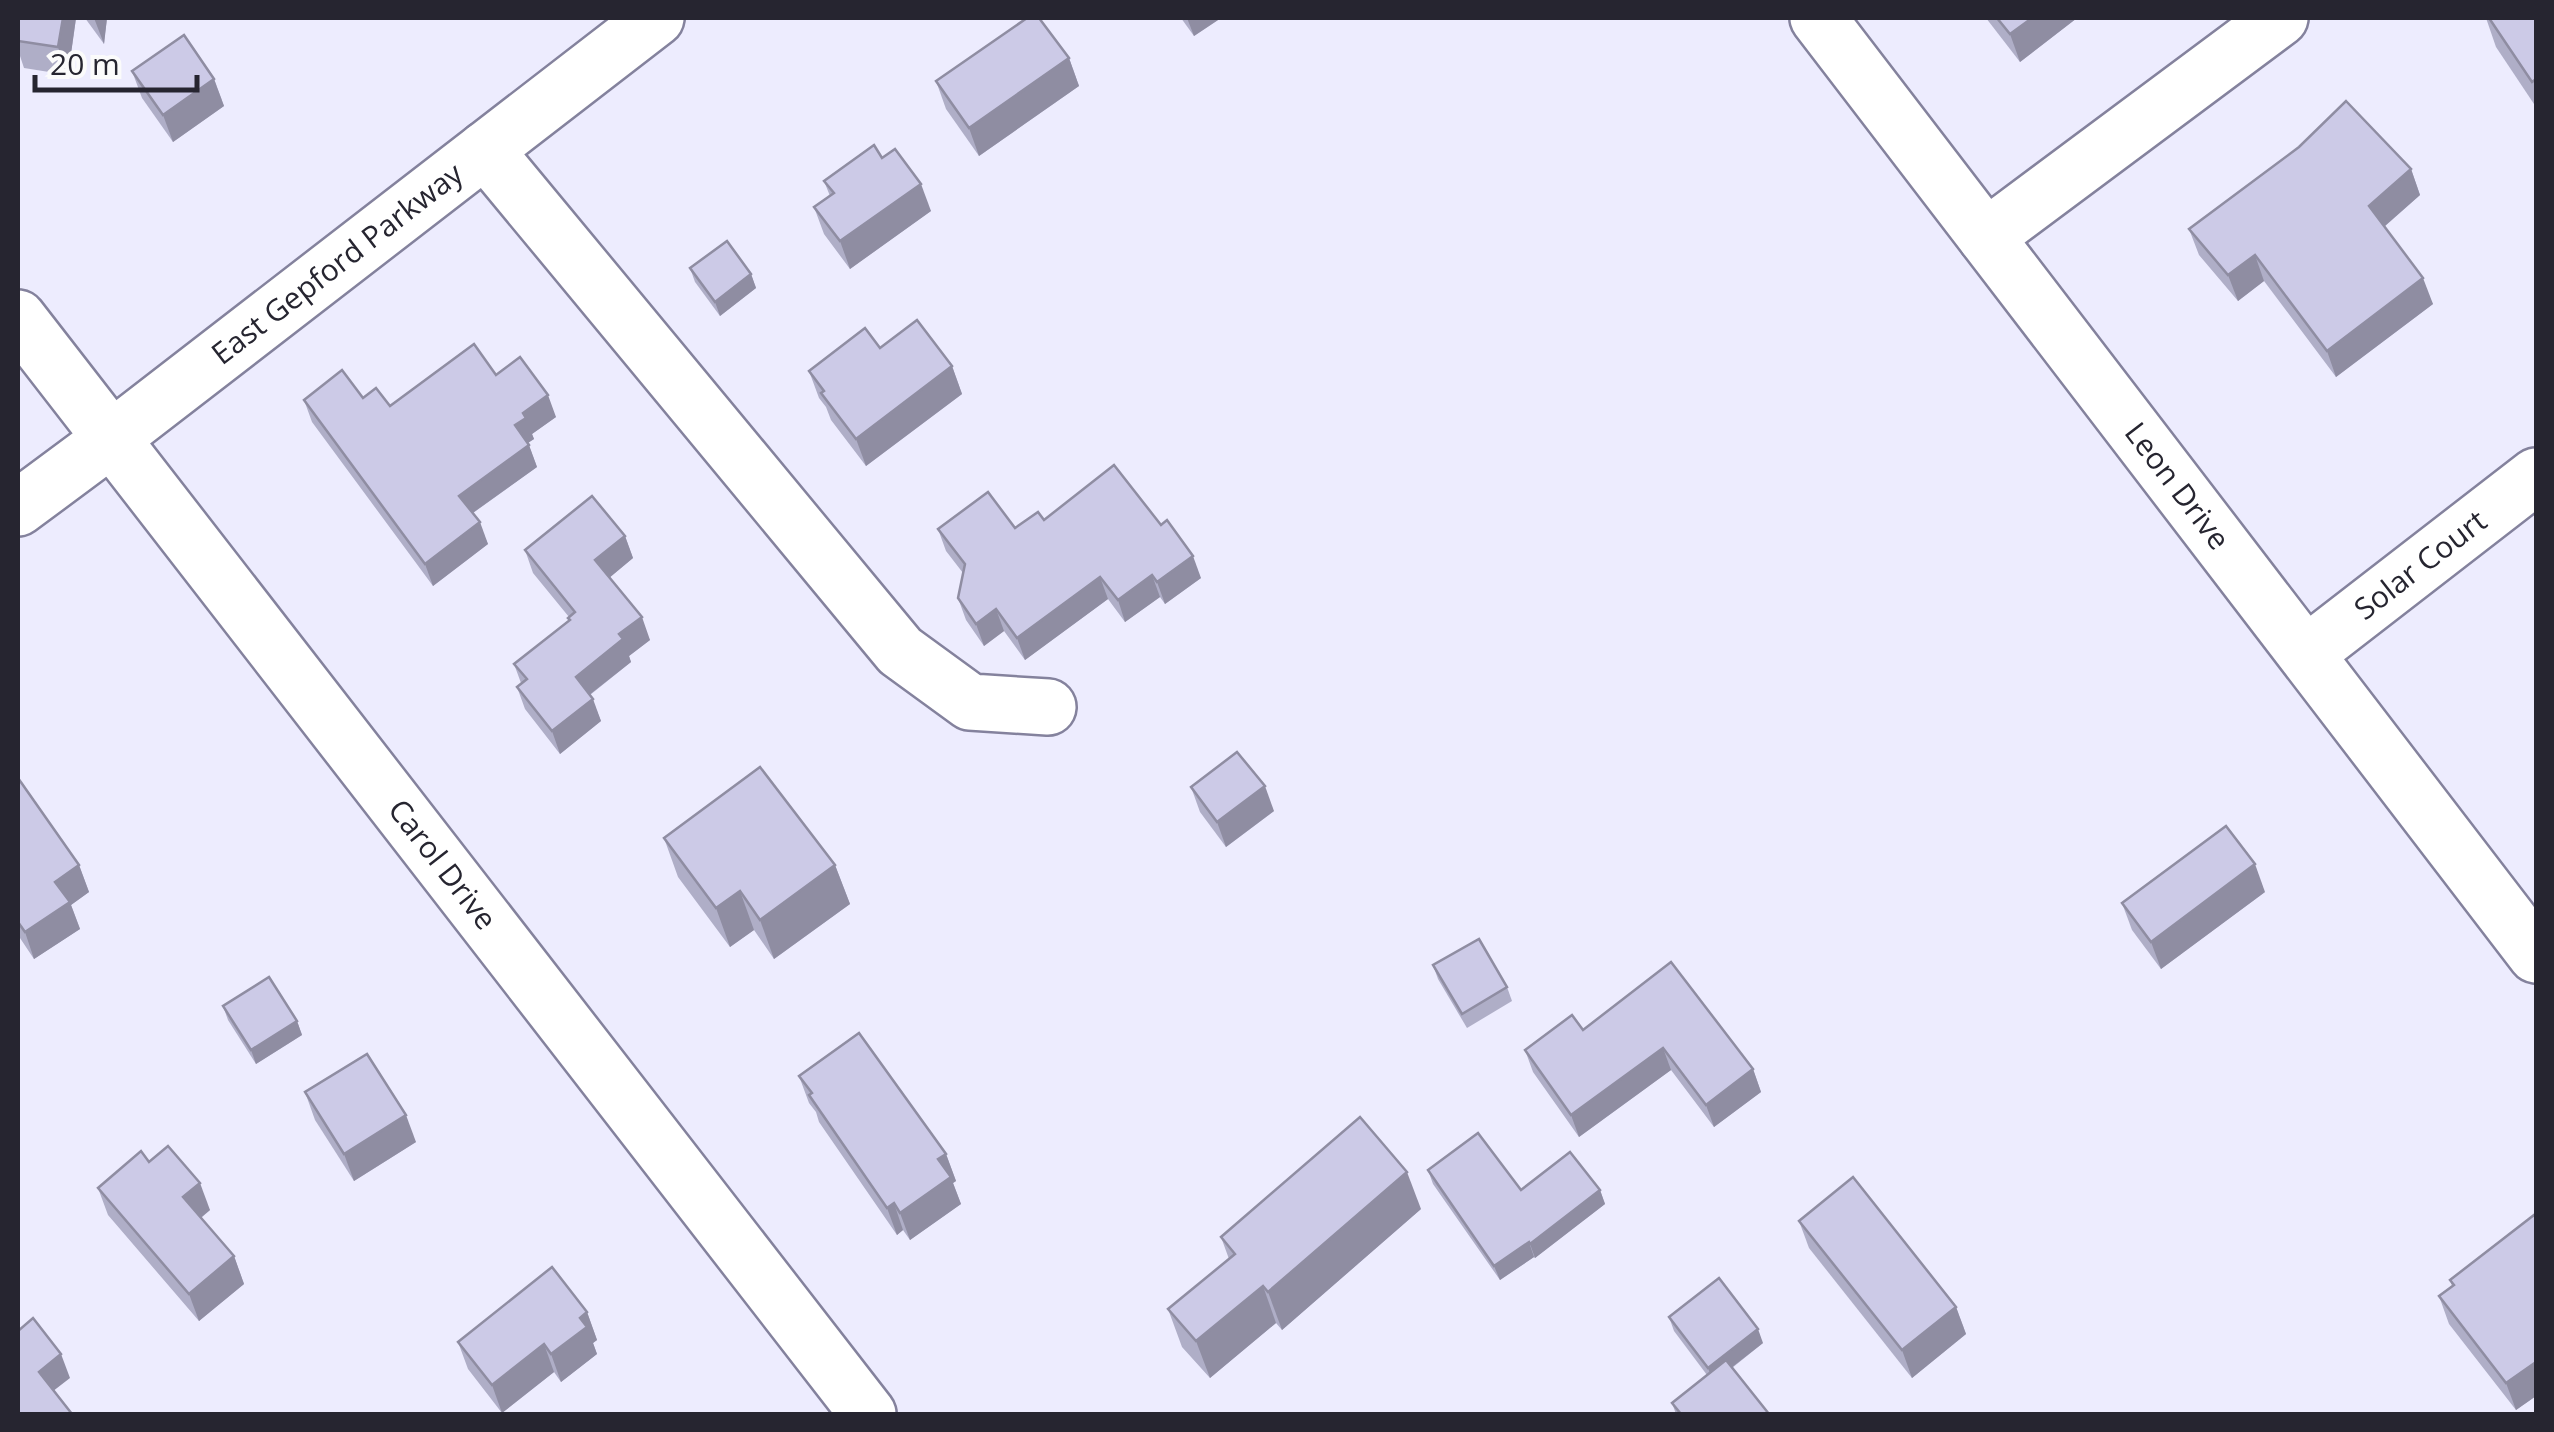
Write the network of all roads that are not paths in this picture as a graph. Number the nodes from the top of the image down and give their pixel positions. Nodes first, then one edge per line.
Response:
1 (656, 18) edge
2 (1818, 18) edge
3 (2280, 18) edge
4 (485, 150) junction
5 (1986, 237) junction
6 (18, 318) edge
7 (111, 439) junction
8 (2536, 476) edge
9 (18, 508) edge
10 (2306, 654) junction
11 (1048, 708) dead end
12 (2536, 954) edge
13 (868, 1414) edge

1 - 4 street, East Gepford Parkway
2 - 5 street, Leon Drive
3 - 5 street
4 - 7 street, East Gepford Parkway
4 - 11 street
5 - 10 street, Leon Drive
6 - 7 street, Carol Drive
7 - 9 street, East Gepford Parkway
7 - 13 street, Carol Drive
8 - 10 street, Solar Court
10 - 12 street, Leon Drive

